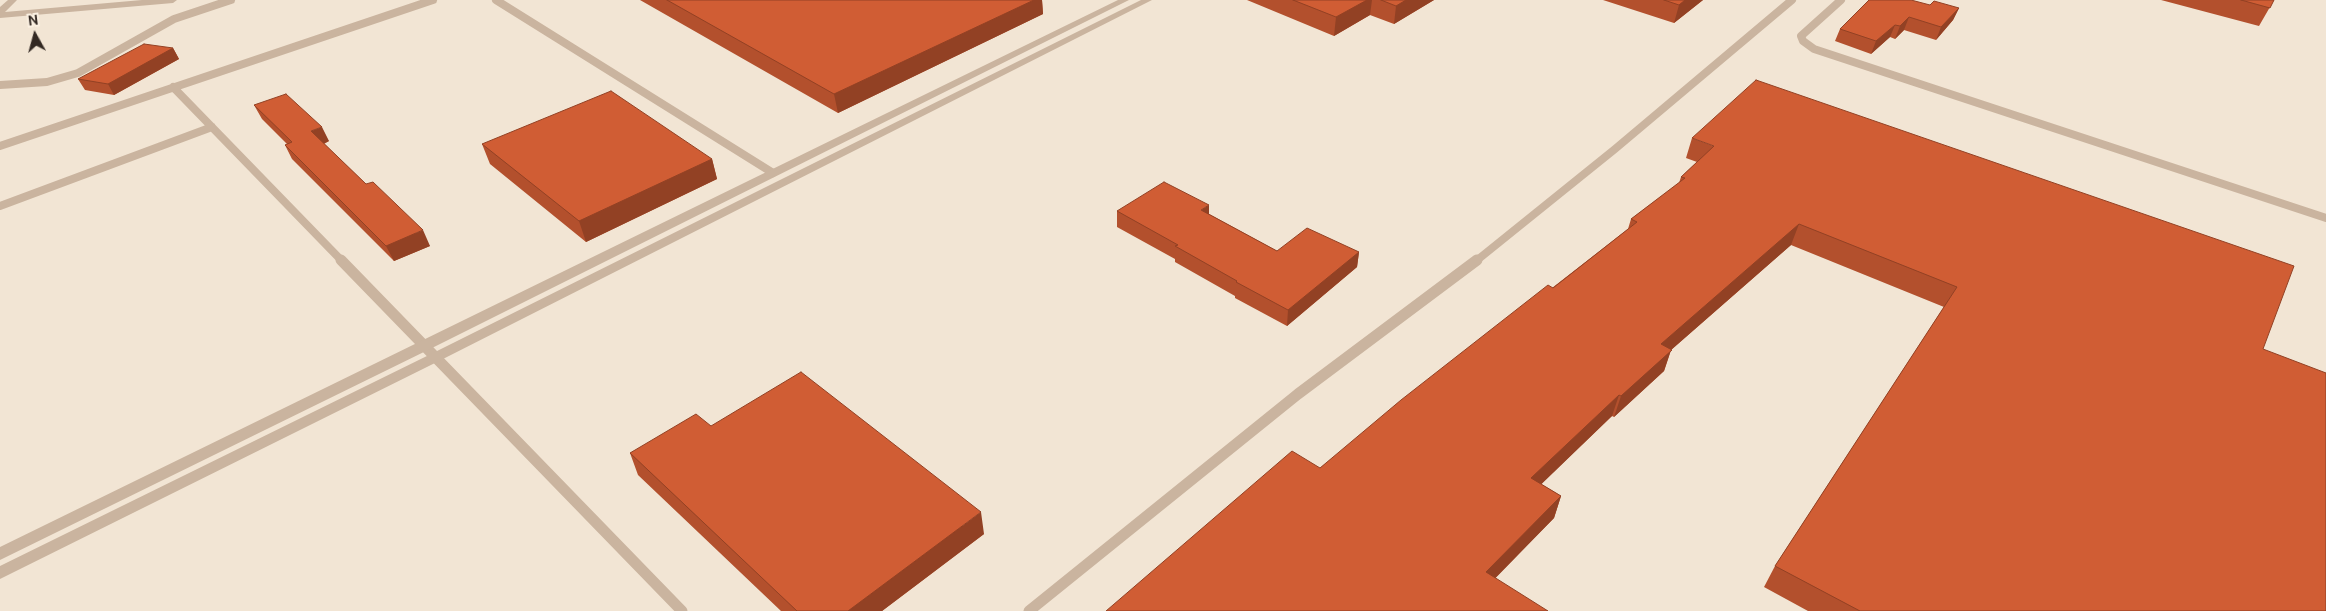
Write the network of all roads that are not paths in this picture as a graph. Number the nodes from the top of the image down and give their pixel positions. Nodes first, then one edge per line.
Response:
1 (13, 0) edge
2 (67, 0) edge
3 (173, 0) edge
4 (231, 0) edge
5 (433, 0) edge
6 (496, 0) edge
7 (1125, 0) edge
8 (1148, 0) edge
9 (1792, 0) edge
10 (1841, 0) edge
11 (123, 3) edge
12 (56, 10) junction
13 (0, 14) edge
14 (0, 85) edge
15 (173, 87) junction
16 (212, 127) junction
17 (0, 146) edge
18 (773, 173) junction
19 (0, 206) edge
20 (2326, 218) edge
21 (425, 346) junction
22 (436, 358) junction
23 (0, 554) edge
24 (0, 573) edge
25 (682, 611) edge
26 (1029, 611) edge

1 - 13 street
2 - 12 street
3 - 11 street
4 - 14 lane
5 - 15 lane
6 - 18 lane
7 - 18 street
8 - 22 street
9 - 26 lane
10 - 20 lane
11 - 12 street
12 - 13 street
15 - 16 lane
15 - 17 lane
16 - 19 lane
16 - 21 lane
18 - 21 street
21 - 22 lane
21 - 23 street
22 - 24 street
22 - 25 lane

